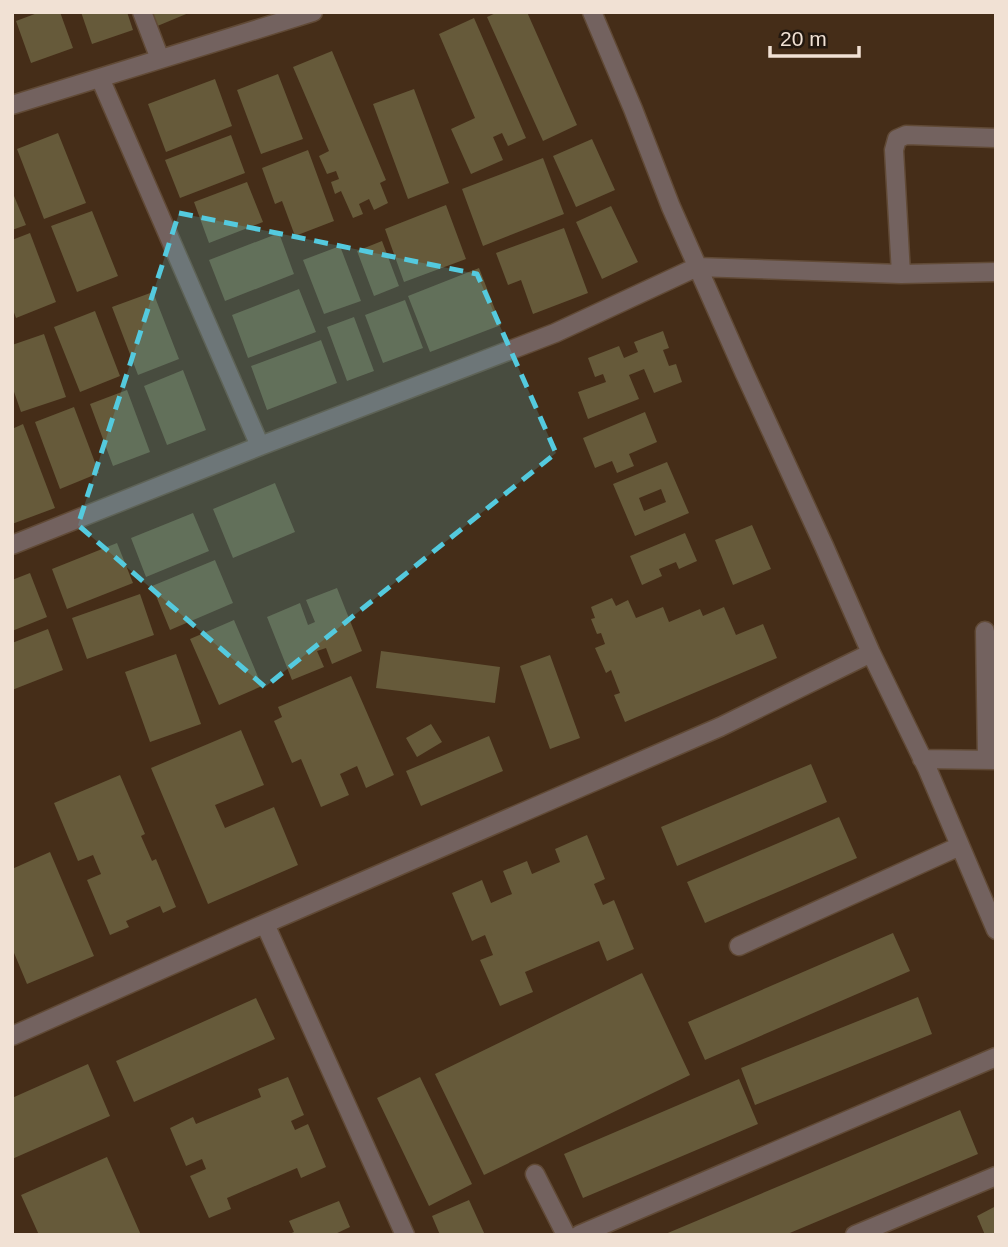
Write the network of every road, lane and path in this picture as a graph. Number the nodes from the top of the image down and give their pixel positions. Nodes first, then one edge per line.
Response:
1 (142, 12) edge
2 (313, 12) edge
3 (592, 12) edge
4 (160, 59) junction
5 (100, 78) junction
6 (12, 105) edge
7 (996, 138) edge
8 (697, 267) junction
9 (996, 272) edge
10 (901, 274) junction
11 (260, 446) junction
12 (12, 545) edge
13 (985, 631) dead end
14 (871, 653) junction
15 (922, 759) junction
16 (991, 760) edge
17 (960, 846) junction
18 (265, 924) junction
19 (996, 930) edge
20 (739, 946) dead end
21 (12, 1036) edge
22 (996, 1057) edge
23 (535, 1174) dead end
24 (996, 1176) edge
25 (405, 1235) edge
26 (566, 1235) edge
27 (579, 1235) edge
28 (855, 1235) edge

1 - 4 street
2 - 4 street
3 - 8 street
4 - 5 street
5 - 6 street
5 - 11 street
7 - 10 street
8 - 10 street
8 - 11 street
8 - 14 street
9 - 10 street
11 - 12 street
13 - 16 street
14 - 15 street
14 - 18 street
15 - 16 street
15 - 17 street
17 - 19 street
17 - 20 street
18 - 21 street
18 - 25 street
22 - 27 street
23 - 26 street
24 - 28 street

